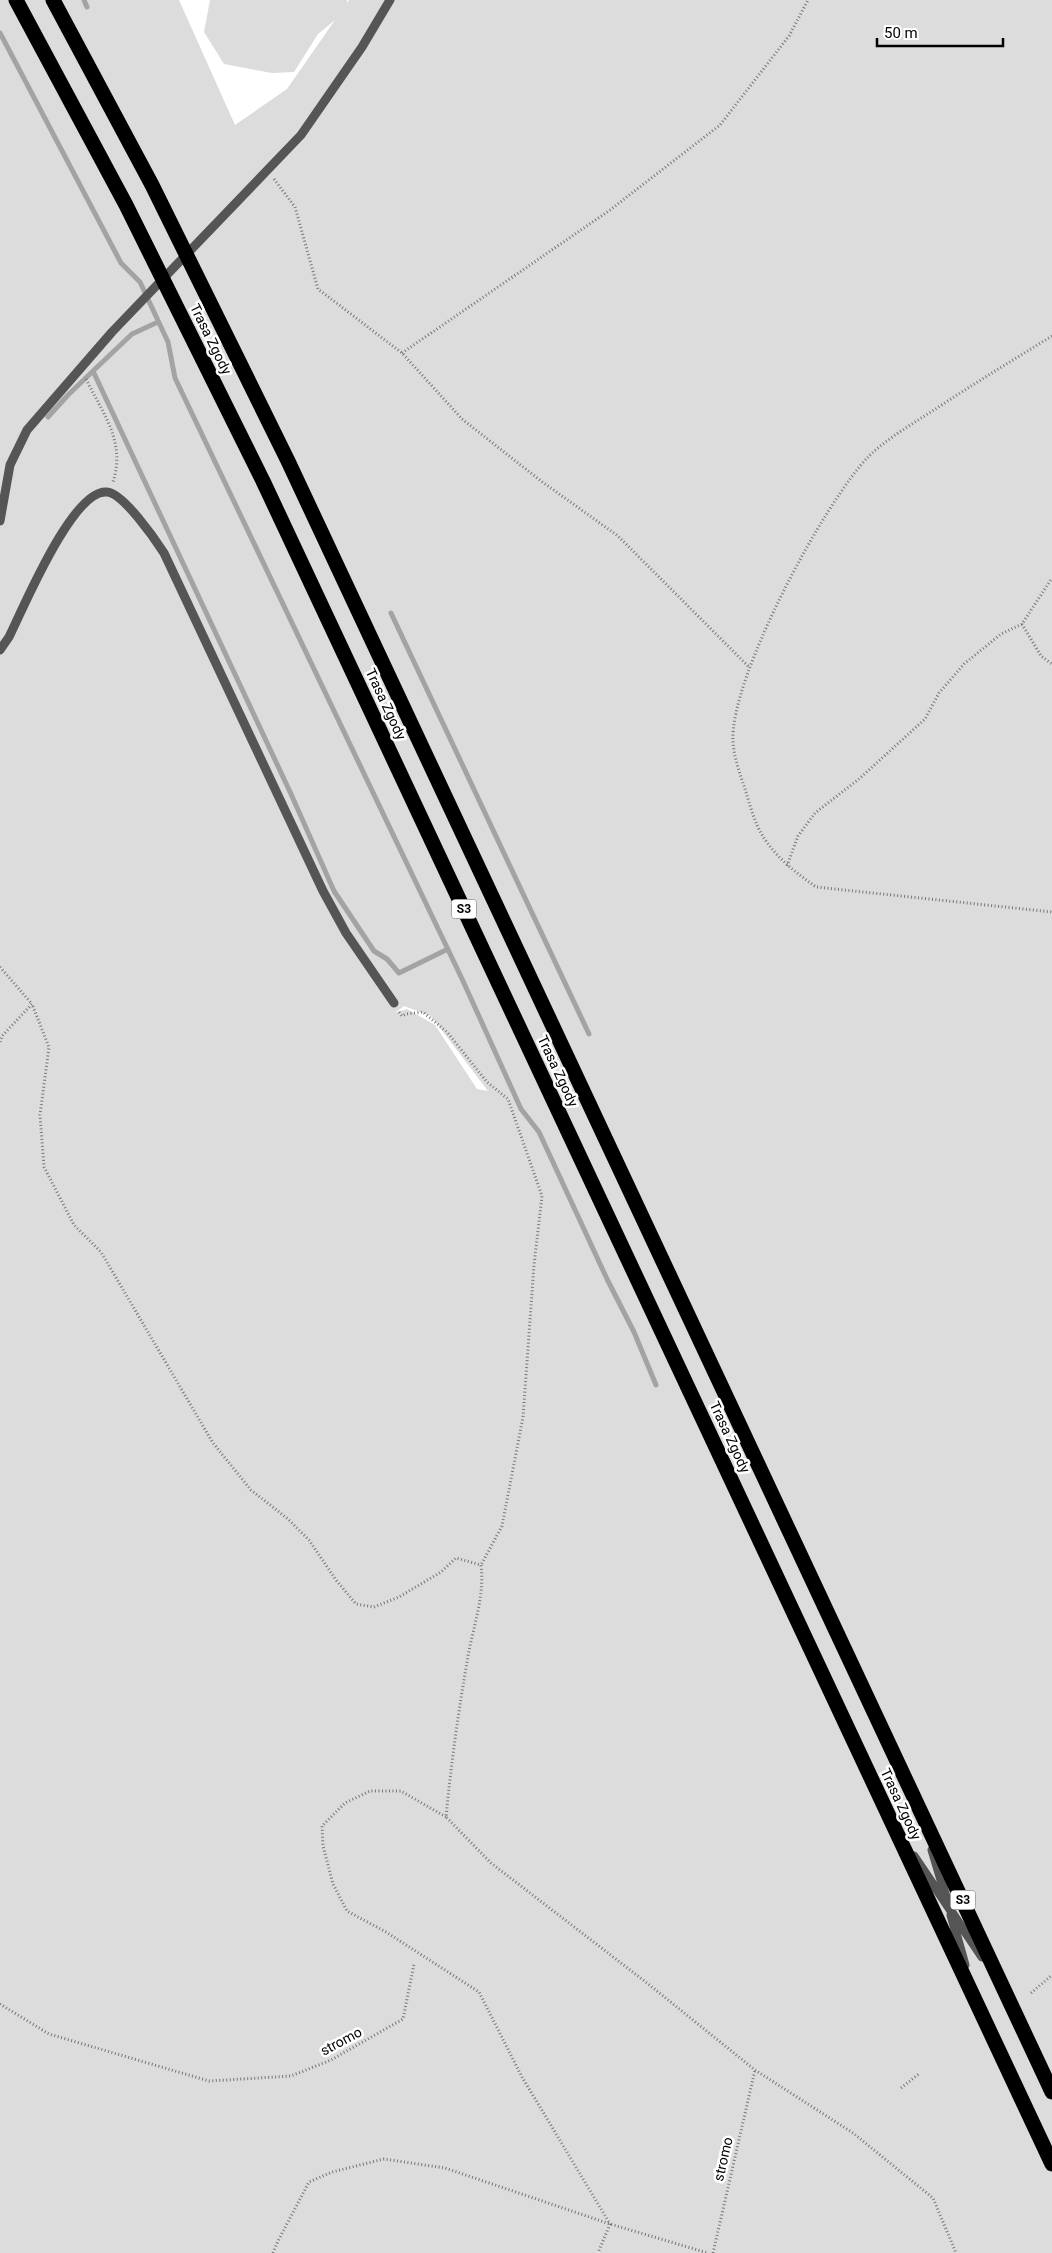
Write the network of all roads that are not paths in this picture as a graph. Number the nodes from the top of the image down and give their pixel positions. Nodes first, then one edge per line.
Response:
1 (16, 0) edge
2 (53, 0) edge
3 (390, 0) edge
4 (0, 521) edge
5 (0, 650) edge
6 (394, 1003) road end
7 (922, 1812) junction
8 (894, 1826) junction
9 (949, 1908) junction
10 (1004, 1989) junction
11 (975, 1999) junction
12 (1052, 2092) edge
13 (1052, 2164) edge

1 - 8 highway, Trasa Zgody / S3
2 - 7 highway, Trasa Zgody / S3
3 - 4 lane
5 - 6 lane
7 - 9 lane
7 - 10 highway, Trasa Zgody / S3
8 - 9 lane
8 - 11 highway, Trasa Zgody / S3
9 - 10 lane
9 - 11 lane
10 - 12 highway, Trasa Zgody / S3
11 - 13 highway, Trasa Zgody / S3

